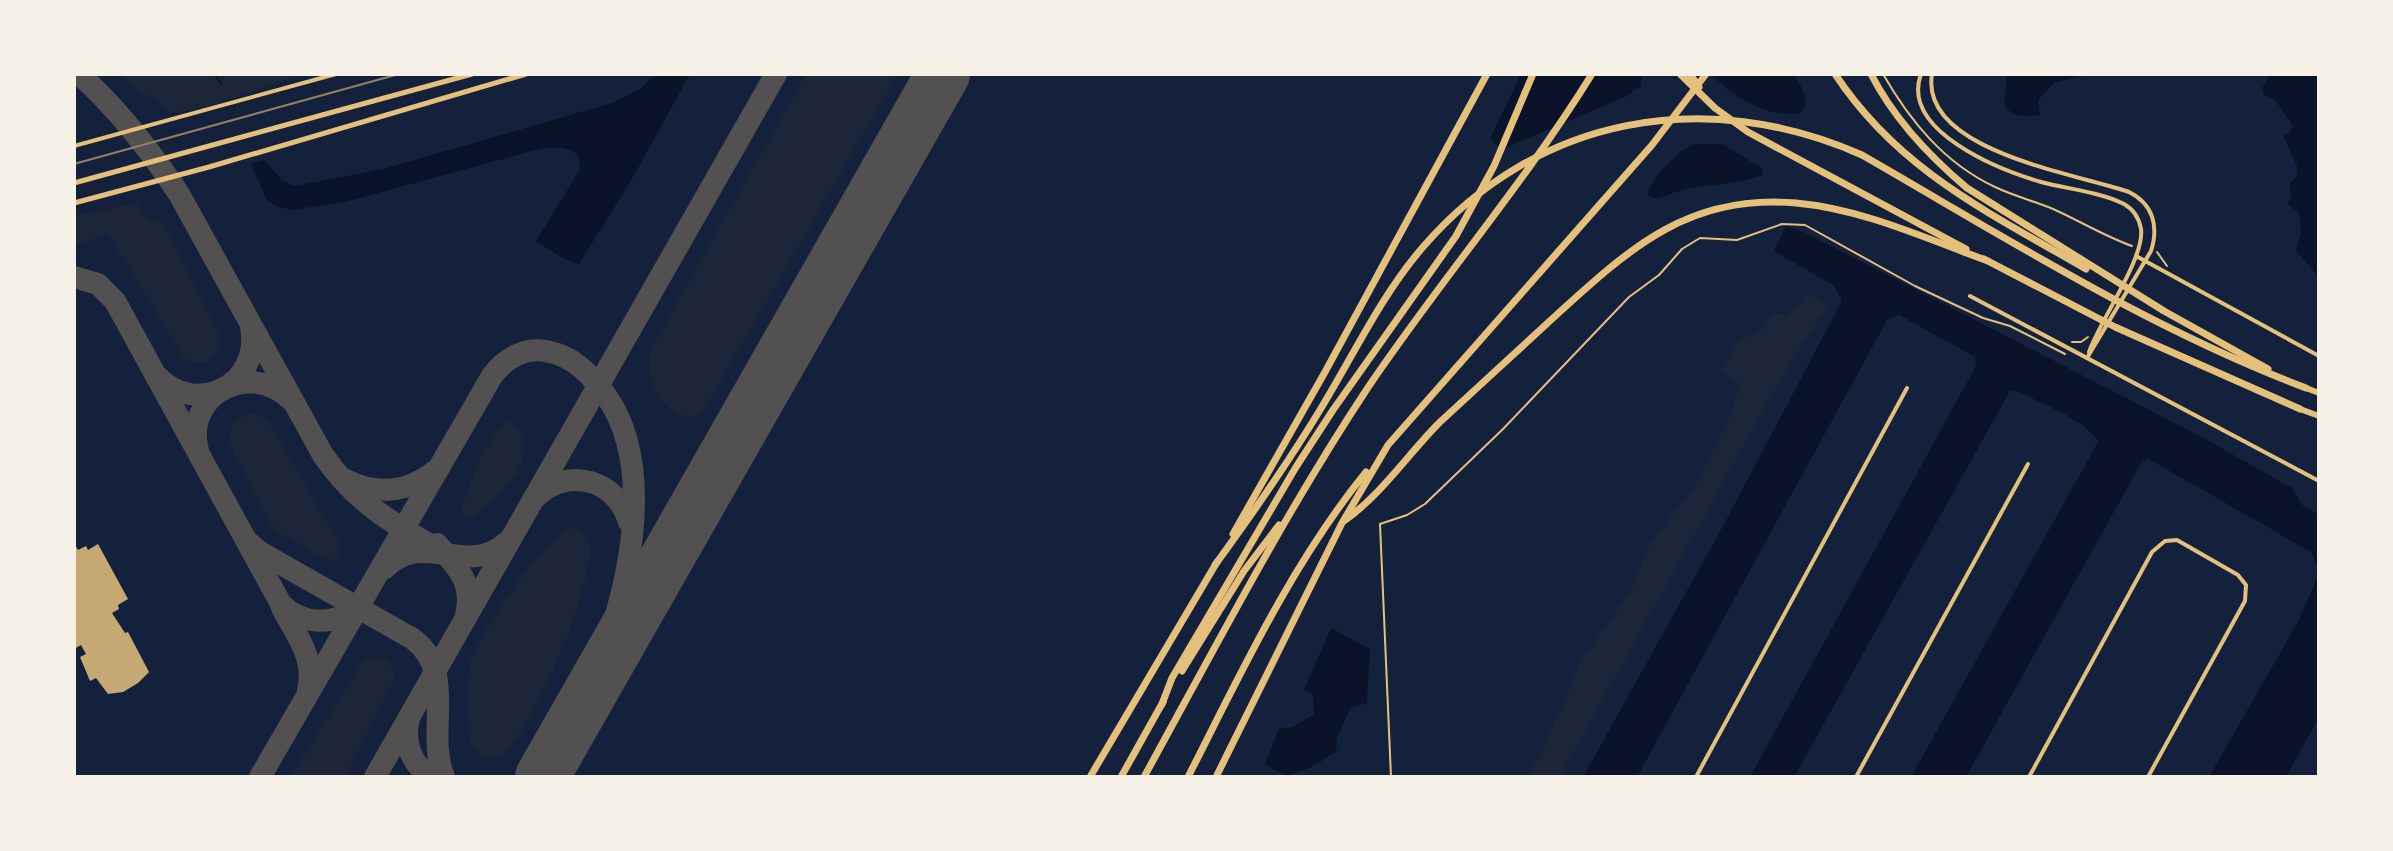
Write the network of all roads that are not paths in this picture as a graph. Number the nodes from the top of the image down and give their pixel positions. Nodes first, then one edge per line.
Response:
1 (336, 74) edge
2 (526, 74) edge
3 (1487, 74) edge
4 (1533, 74) edge
5 (1592, 74) edge
6 (1680, 74) edge
7 (1690, 74) edge
8 (1706, 74) edge
9 (1835, 74) edge
10 (1871, 74) edge
11 (1921, 74) edge
12 (1932, 74) edge
13 (469, 75) edge
14 (1715, 108) junction
15 (74, 146) edge
16 (74, 183) edge
17 (74, 203) edge
18 (2134, 254) junction
19 (1988, 261) junction
20 (2145, 261) junction
21 (2111, 280) junction
22 (1970, 296) dead end
23 (2319, 356) edge
24 (2087, 358) junction
25 (1907, 388) dead end
26 (2306, 388) junction
27 (2319, 393) edge
28 (2300, 409) joint
29 (2319, 416) edge
30 (1388, 445) junction
31 (2028, 464) dead end
32 (2319, 481) edge
33 (1299, 497) junction
34 (1342, 523) junction
35 (1215, 565) junction
36 (1162, 704) junction
37 (1090, 777) edge
38 (1121, 777) edge
39 (1144, 777) edge
40 (1188, 777) edge
41 (1216, 777) edge
42 (1696, 777) edge
43 (1856, 777) edge
44 (2029, 777) edge
45 (2148, 777) edge

1 - 15 street
2 - 17 street
3 - 35 highway
4 - 36 highway
5 - 33 highway
6 - 14 highway
7 - 14 highway
8 - 30 highway
9 - 21 highway
10 - 21 highway
11 - 18 street
12 - 20 street
13 - 16 street
14 - 19 highway
18 - 20 street
18 - 24 street
19 - 28 highway
19 - 34 highway
20 - 23 street
20 - 24 street
21 - 26 highway
22 - 24 street
24 - 32 street
25 - 42 street
26 - 27 highway
26 - 35 highway
28 - 29 highway
30 - 34 highway
30 - 40 highway
31 - 43 street
33 - 36 highway
33 - 39 highway
34 - 41 highway
35 - 37 highway
36 - 38 highway
44 - 45 street

